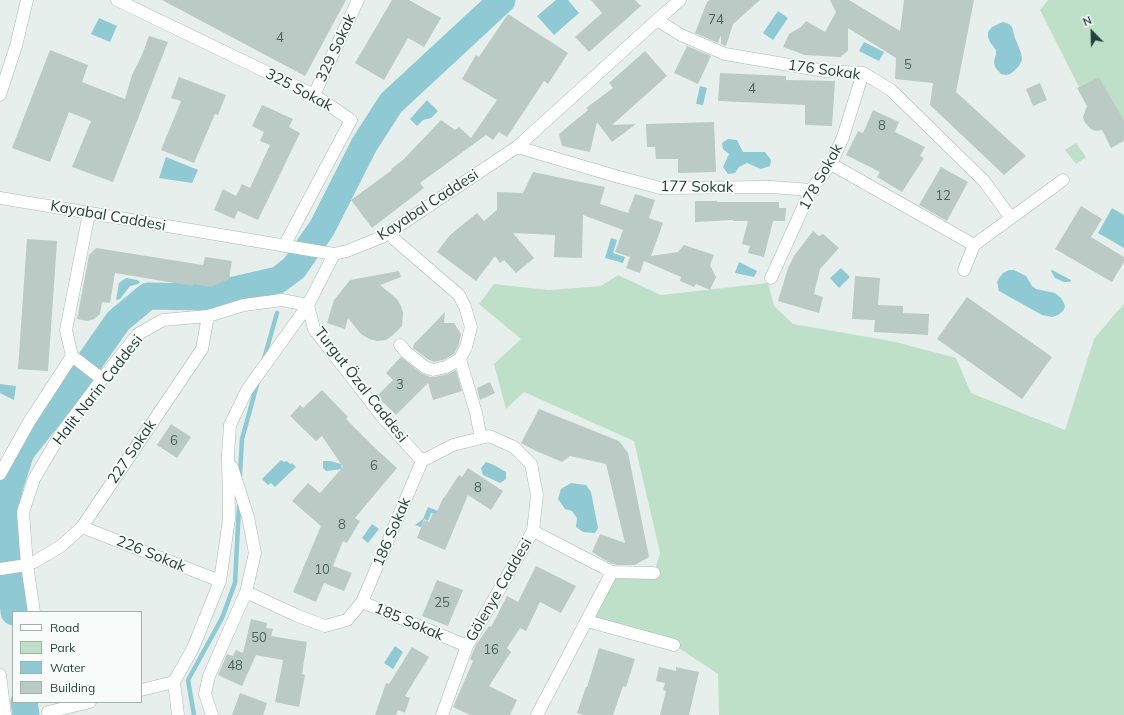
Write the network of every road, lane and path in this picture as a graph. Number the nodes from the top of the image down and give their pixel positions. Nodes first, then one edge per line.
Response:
1 (27, 0) edge
2 (117, 0) edge
3 (358, 0) edge
4 (674, 2) edge
5 (657, 20) junction
6 (863, 73) junction
7 (0, 95) edge
8 (314, 95) junction
9 (517, 147) junction
10 (831, 164) junction
11 (1062, 180) dead end
12 (811, 190) junction
13 (0, 198) edge
14 (89, 213) junction
15 (1011, 218) junction
16 (394, 239) dead end
17 (974, 245) junction
18 (284, 246) junction
19 (330, 253) junction
20 (964, 270) dead end
21 (771, 278) dead end
22 (308, 306) junction
23 (208, 316) junction
24 (400, 344) dead end
25 (72, 356) junction
26 (460, 359) junction
27 (102, 379) junction
28 (481, 438) junction
29 (228, 454) junction
30 (422, 461) junction
31 (0, 474) edge
32 (82, 527) junction
33 (533, 531) junction
34 (28, 565) junction
35 (0, 569) edge
36 (612, 572) junction
37 (654, 573) dead end
38 (220, 581) junction
39 (246, 592) junction
40 (362, 602) junction
41 (34, 611) edge
42 (587, 621) junction
43 (674, 645) dead end
44 (467, 646) junction
45 (0, 675) edge
46 (0, 678) edge
47 (174, 682) junction
48 (142, 690) edge
49 (85, 703) edge
50 (48, 710) edge
51 (5, 715) edge
52 (178, 715) edge
53 (212, 715) edge
54 (442, 715) edge
55 (537, 715) edge

1 - 7 street
2 - 8 street, 325 Sokak
3 - 8 street, 329 Sokak
4 - 5 street, Kayabal Caddesi
5 - 6 street, 176 Sokak
5 - 9 street, Kayabal Caddesi
6 - 10 street, 178 Sokak
6 - 15 street, 176 Sokak
8 - 18 street, 325 Sokak
9 - 12 street, 177 Sokak
9 - 19 street, Kayabal Caddesi
10 - 12 street, 178 Sokak
10 - 17 street
11 - 15 street
12 - 21 street, 178 Sokak
13 - 14 street, Kayabal Caddesi
14 - 18 street, Kayabal Caddesi
14 - 25 street
15 - 17 street
16 - 26 street
17 - 20 street
18 - 19 street, Kayabal Caddesi
19 - 22 street
22 - 23 street, Halit Narin Caddesi
22 - 29 street
22 - 30 street, Turgut Özal Caddesi
23 - 27 street, Halit Narin Caddesi
23 - 32 street, 227 Sokak
24 - 26 street
25 - 27 street
25 - 31 street
26 - 28 street
27 - 34 street, Halit Narin Caddesi
28 - 30 street, Gölenye Caddesi
28 - 33 street, Gölenye Caddesi
29 - 38 street
29 - 39 street
30 - 40 street, 186 Sokak
32 - 34 street, 227 Sokak
32 - 38 street, 226 Sokak
33 - 36 street
33 - 44 street, Gölenye Caddesi
34 - 35 street
34 - 41 street, Halit Narin Caddesi
36 - 37 street
36 - 42 street
38 - 47 street
39 - 40 street, 185 Sokak
39 - 53 street
40 - 44 street, 185 Sokak
42 - 43 street
42 - 55 street
44 - 54 street, Gölenye Caddesi
45 - 46 street
46 - 51 street
47 - 48 street
47 - 52 street
49 - 50 street

